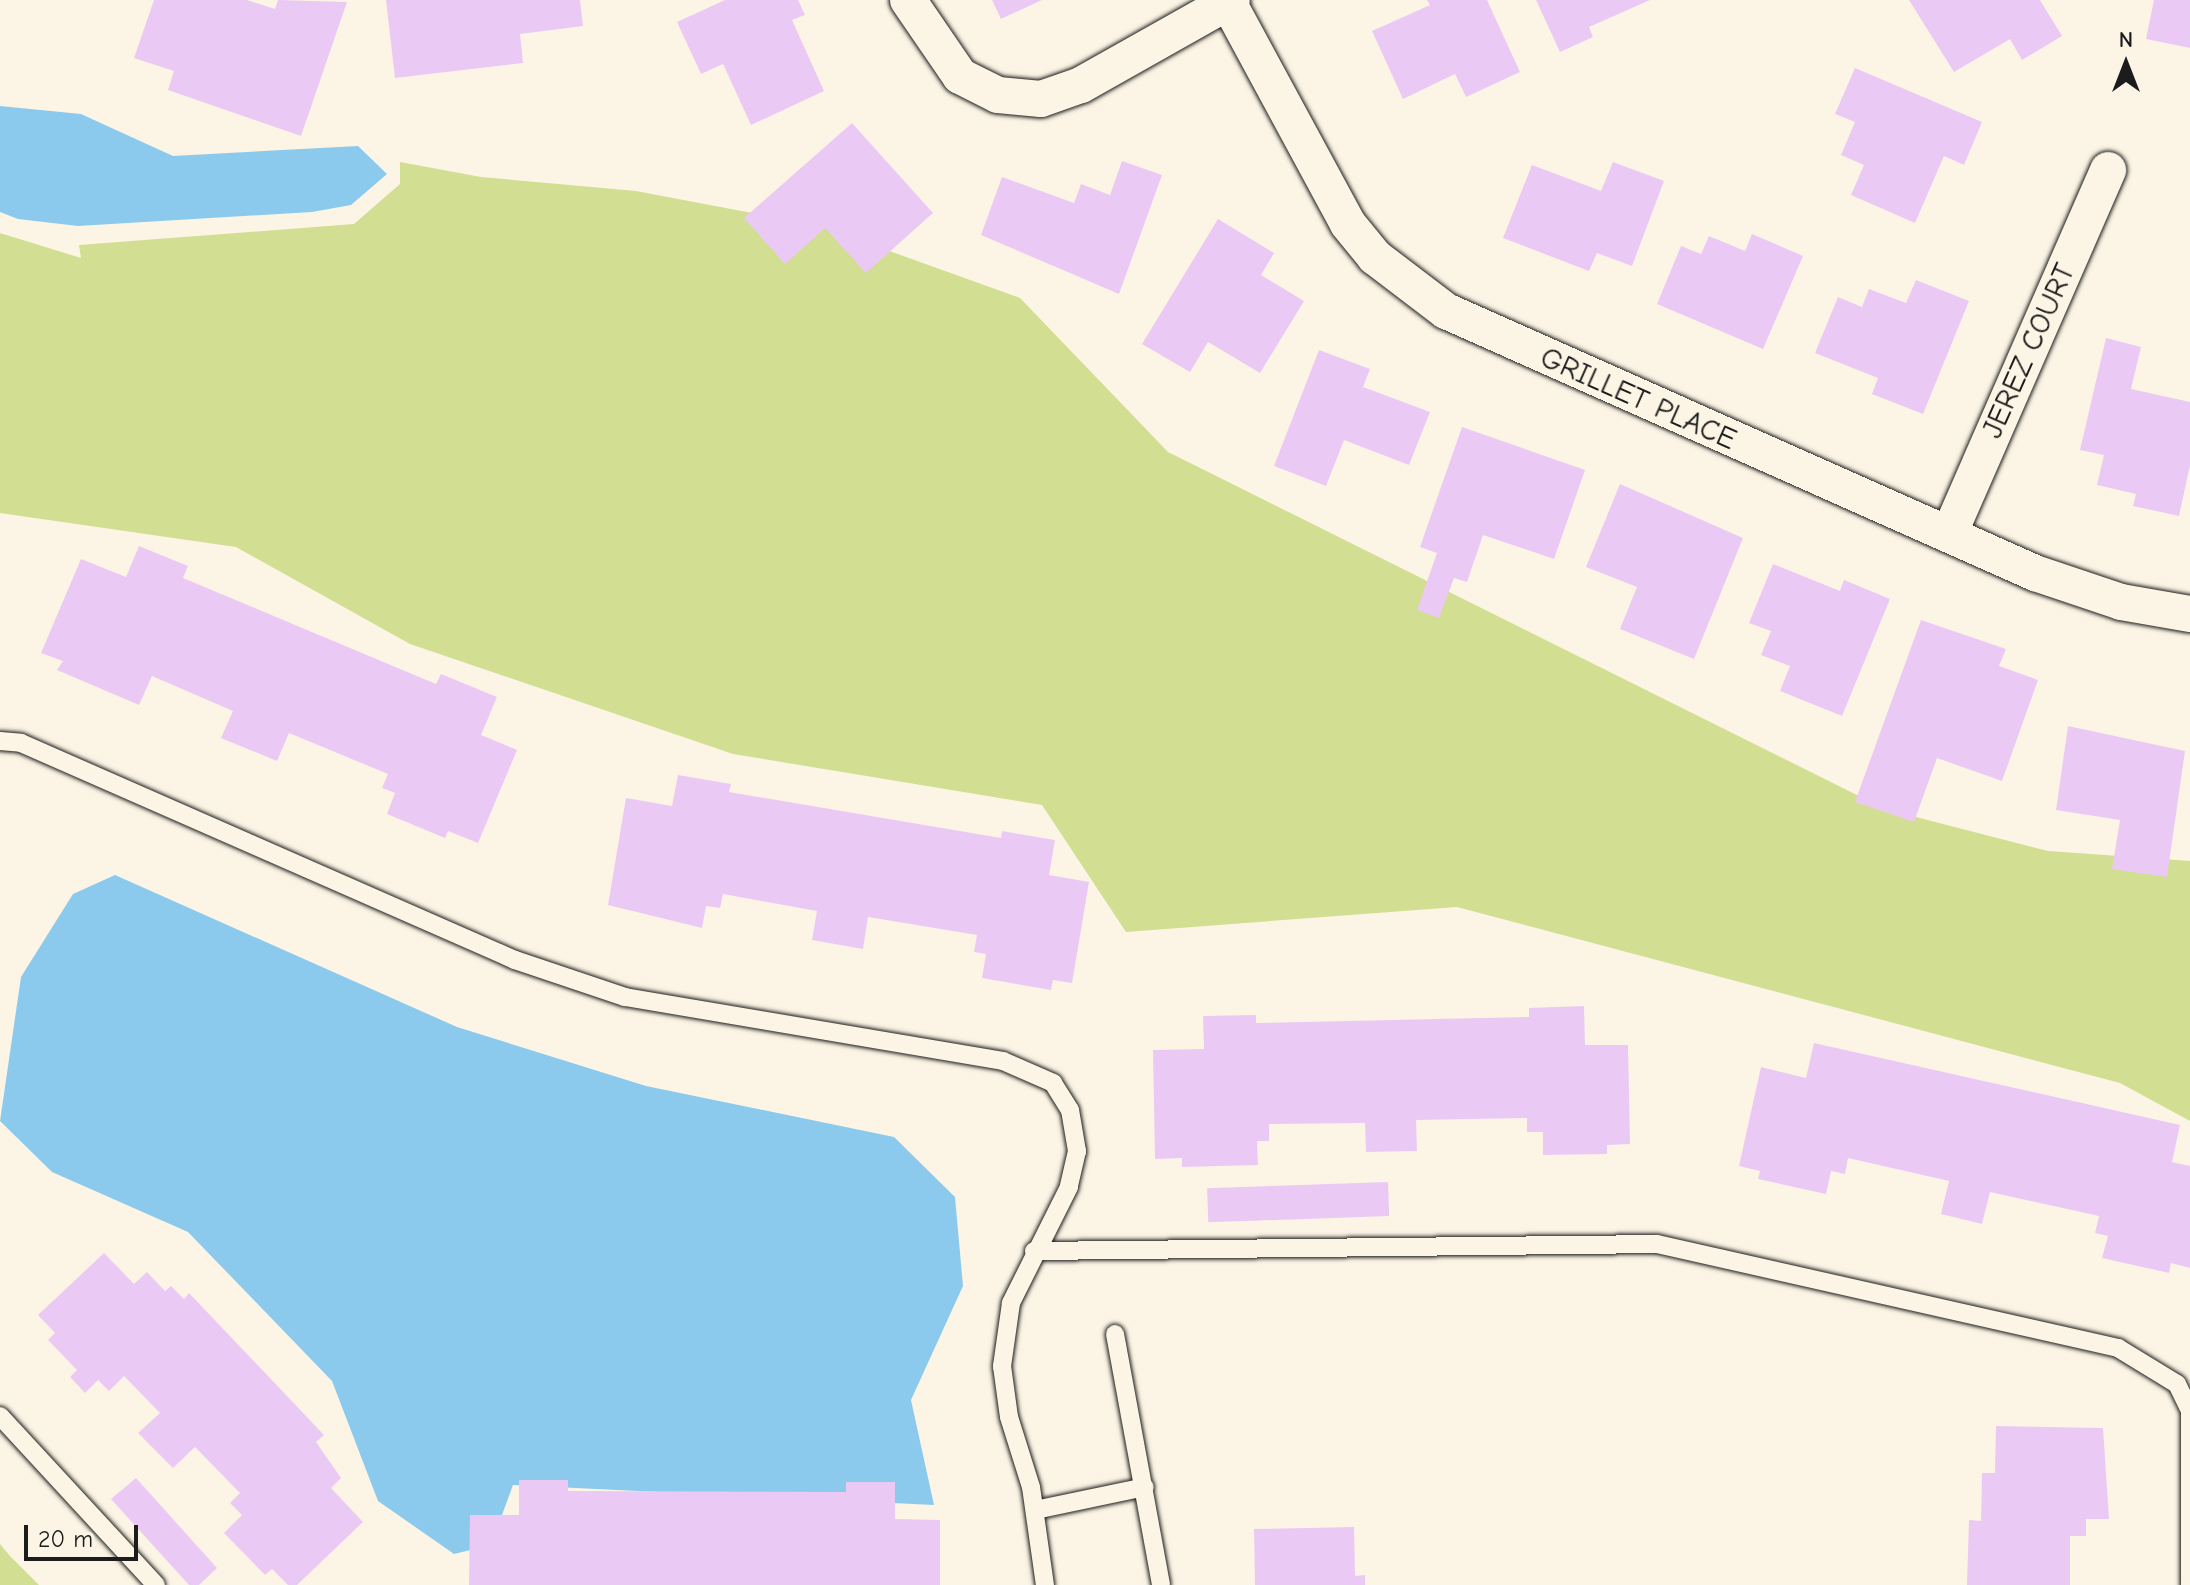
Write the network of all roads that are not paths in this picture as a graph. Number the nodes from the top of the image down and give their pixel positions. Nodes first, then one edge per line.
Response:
1 (908, 0) edge
2 (1230, 1) edge
3 (2108, 170) dead end
4 (1950, 532) junction
5 (2190, 614) edge
6 (0, 741) edge
7 (1034, 1251) junction
8 (1115, 1334) dead end
9 (0, 1416) edge
10 (1145, 1487) junction
11 (1035, 1510) junction
12 (156, 1585) edge
13 (1045, 1585) edge
14 (1161, 1585) edge
15 (2190, 1585) edge

1 - 2 street
2 - 4 street, GRILLET PLACE
3 - 4 street, JEREZ COURT
4 - 5 street, GRILLET PLACE
6 - 7 lane
7 - 11 lane
7 - 15 lane
8 - 10 lane
9 - 12 lane
10 - 11 lane
10 - 14 lane
11 - 13 lane

